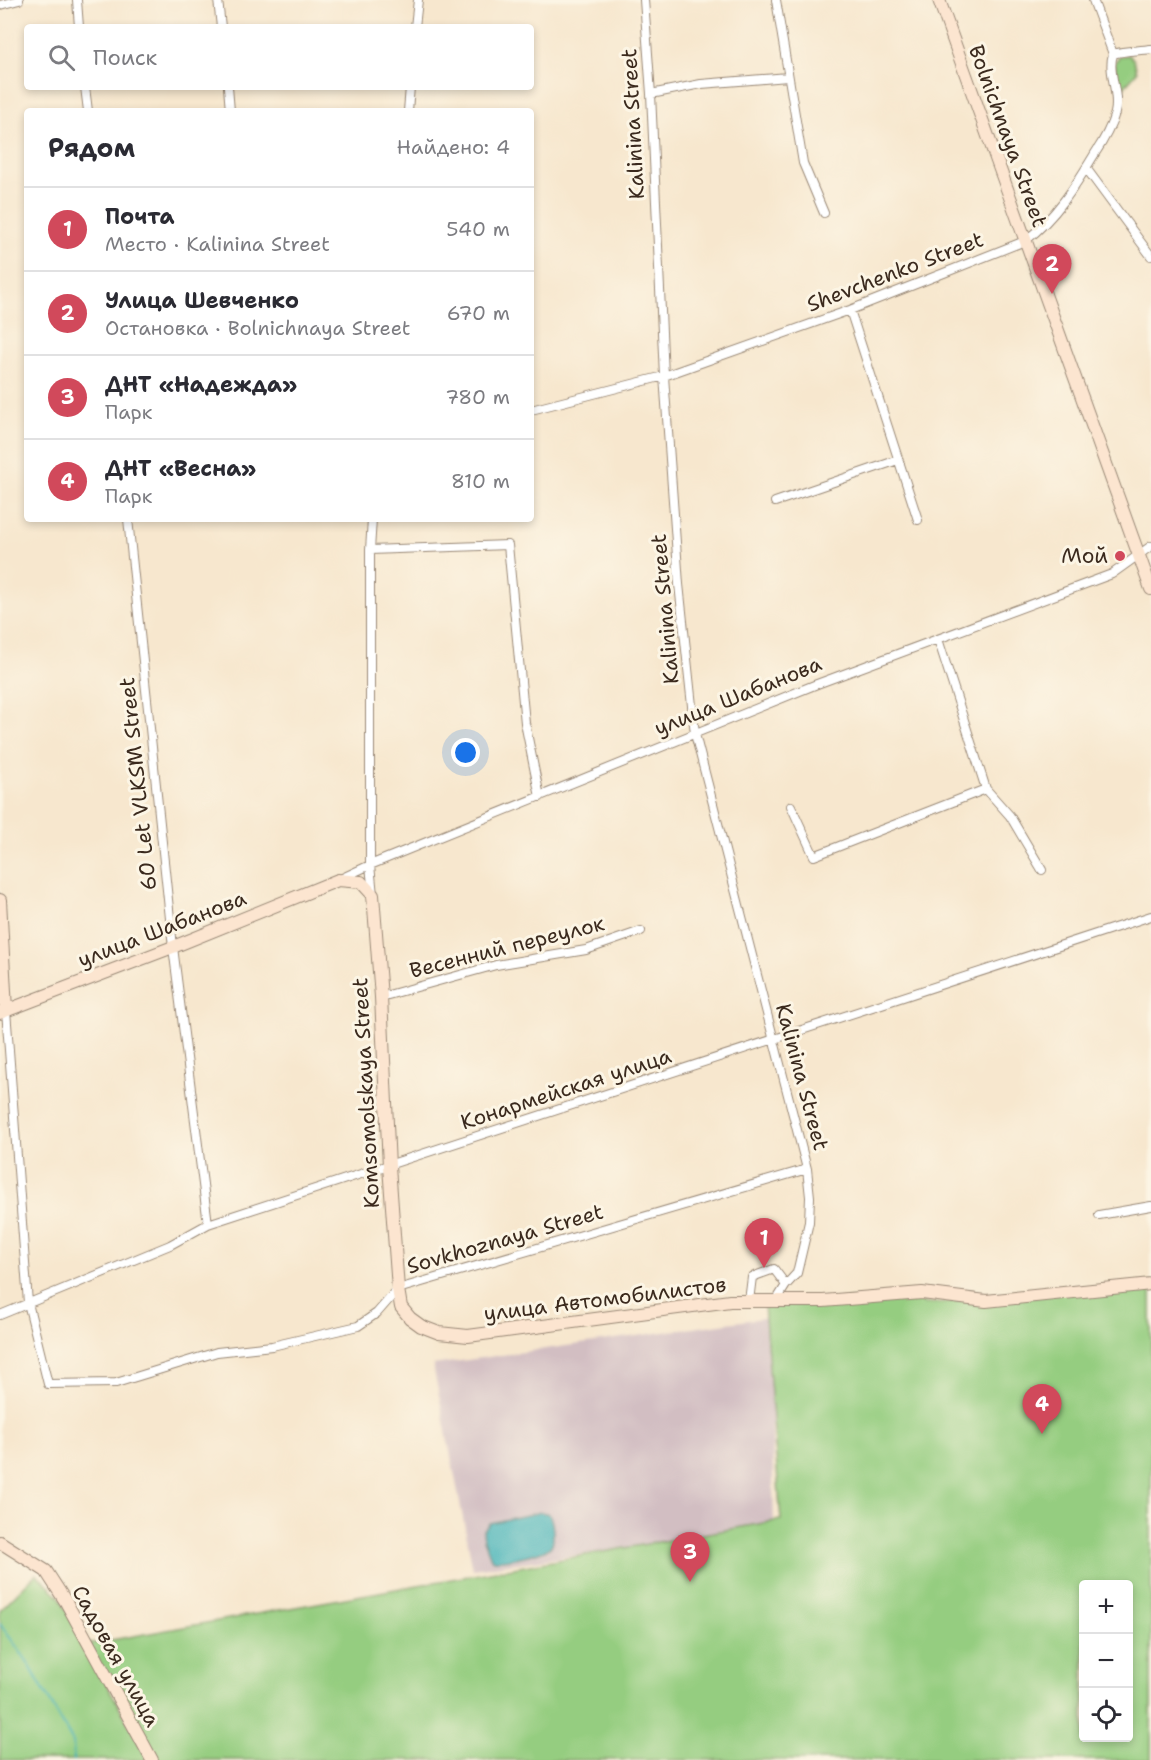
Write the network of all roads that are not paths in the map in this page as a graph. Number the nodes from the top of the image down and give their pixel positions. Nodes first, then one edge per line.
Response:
1 (19, 0) edge
2 (77, 0) edge
3 (218, 0) edge
4 (418, 0) edge
5 (644, 0) edge
6 (776, 0) edge
7 (939, 0) edge
8 (1093, 0) edge
9 (0, 4) edge
10 (79, 24) edge
11 (221, 24) edge
12 (415, 24) edge
13 (1151, 49) edge
14 (1113, 54) junction
15 (788, 77) junction
16 (85, 90) edge
17 (228, 90) edge
18 (410, 90) edge
19 (651, 94) junction
20 (88, 108) edge
21 (230, 108) edge
22 (408, 108) edge
23 (1086, 168) junction
24 (824, 213) dead end
25 (1025, 242) junction
26 (1151, 256) edge
27 (850, 310) junction
28 (664, 376) junction
29 (534, 409) edge
30 (898, 460) junction
31 (775, 502) dead end
32 (918, 520) dead end
33 (128, 522) edge
34 (372, 522) edge
35 (1151, 546) edge
36 (370, 550) junction
37 (1139, 556) junction
38 (1151, 589) edge
39 (938, 639) junction
40 (695, 734) junction
41 (986, 789) junction
42 (540, 797) junction
43 (791, 806) dead end
44 (370, 865) junction
45 (1042, 870) dead end
46 (338, 880) junction
47 (373, 895) junction
48 (0, 900) edge
49 (1151, 916) edge
50 (641, 930) dead end
51 (173, 947) junction
52 (381, 997) junction
53 (3, 1012) edge
54 (774, 1041) junction
55 (389, 1166) junction
56 (807, 1169) junction
57 (1151, 1206) edge
58 (1099, 1215) dead end
59 (208, 1224) junction
60 (1151, 1284) edge
61 (786, 1285) junction
62 (398, 1289) junction
63 (749, 1301) junction
64 (776, 1301) junction
65 (28, 1303) junction
66 (0, 1315) edge
67 (0, 1542) edge
68 (152, 1760) edge

1 - 9 street
2 - 10 street
3 - 11 street
4 - 12 street
5 - 19 street, Kalinina Street
6 - 15 street
7 - 25 street, Bolnichnaya Street
8 - 14 street, Shevchenko Street
13 - 14 street
14 - 23 street, Shevchenko Street
15 - 19 street
15 - 24 street
16 - 20 street
17 - 21 street
18 - 22 street
19 - 28 street, Kalinina Street
23 - 25 street, Shevchenko Street
23 - 26 street
25 - 27 street, Shevchenko Street
25 - 37 street, Bolnichnaya Street
27 - 28 street, Shevchenko Street
27 - 30 street
28 - 29 street, Shevchenko Street
28 - 40 street, Kalinina Street
30 - 31 street
30 - 32 street
33 - 51 street, 60 Let VLKSM Street
34 - 36 street, Komsomolskaya Street
35 - 37 street, улица Шабанова
36 - 42 street
36 - 44 street, Komsomolskaya Street
37 - 38 street, Bolnichnaya Street
37 - 39 street, улица Шабанова
39 - 40 street, улица Шабанова
39 - 41 street
40 - 42 street, улица Шабанова
40 - 54 street, Kalinina Street
41 - 43 street
41 - 45 street
42 - 44 street, улица Шабанова
44 - 46 street, улица Шабанова
44 - 47 street, Komsomolskaya Street
46 - 47 street, улица Шабанова
46 - 51 street, улица Шабанова
47 - 52 street, Komsomolskaya Street
48 - 53 street
49 - 54 street, Конармейская улица
50 - 52 street, Весенний переулок
51 - 53 street, улица Шабанова
51 - 59 street, 60 Let VLKSM Street
52 - 55 street, Komsomolskaya Street
53 - 65 street
54 - 55 street, Конармейская улица
54 - 56 street, Kalinina Street
55 - 59 street, Конармейская улица
55 - 62 street, Komsomolskaya Street
56 - 61 street, Kalinina Street
56 - 62 street, Sovkhoznaya Street
57 - 58 street
59 - 65 street, Конармейская улица
60 - 64 street, улица Автомобилистов
61 - 63 street
61 - 64 street, Kalinina Street
62 - 63 street, улица Автомобилистов
62 - 65 street, Sovkhoznaya Street
63 - 64 street, улица Автомобилистов
65 - 66 street, Конармейская улица
67 - 68 street, Садовая улица

